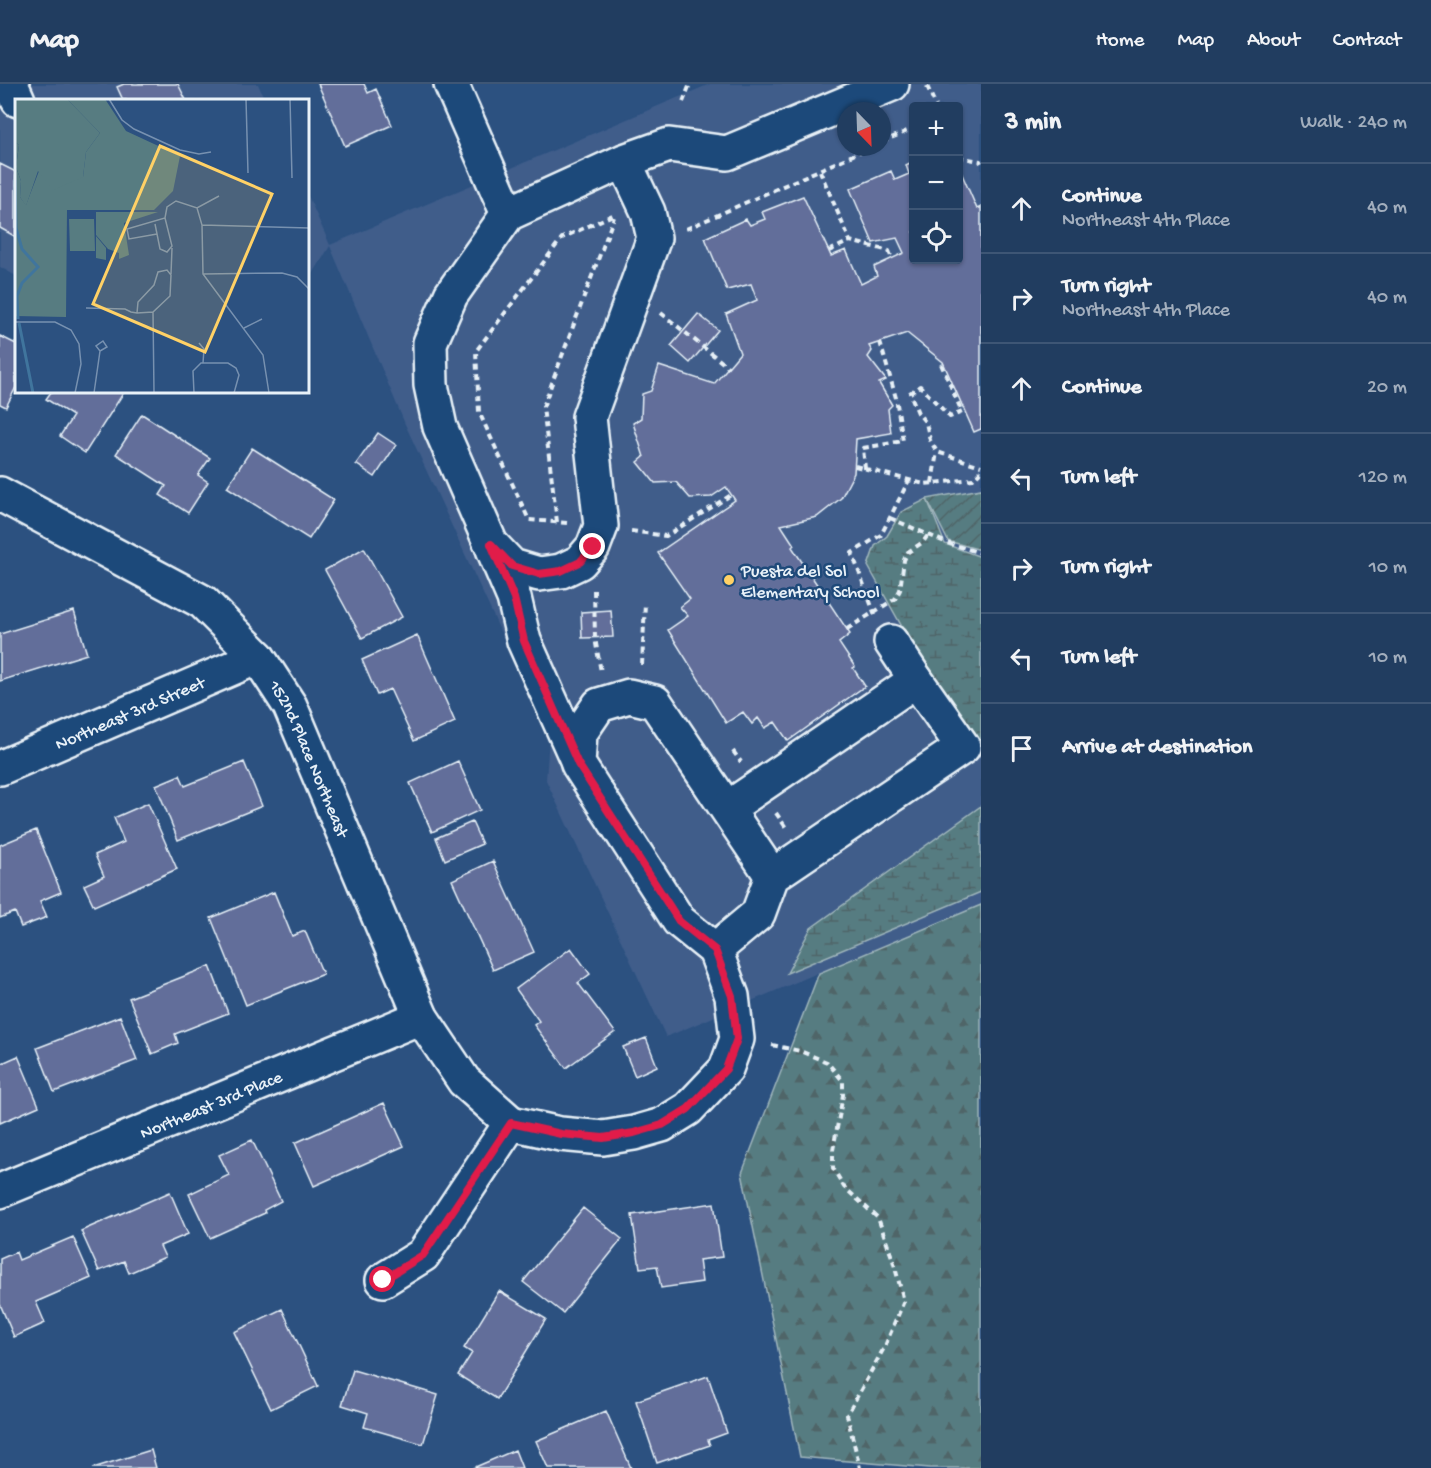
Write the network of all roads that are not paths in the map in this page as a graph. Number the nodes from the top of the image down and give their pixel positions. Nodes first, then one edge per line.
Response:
1 (11, 84) edge
2 (451, 84) edge
3 (892, 84) edge
4 (18, 99) edge
5 (624, 161) junction
6 (508, 214) junction
7 (0, 494) edge
8 (491, 544) junction
9 (891, 642) road end
10 (258, 657) junction
11 (916, 680) junction
12 (578, 764) junction
13 (0, 768) edge
14 (728, 808) junction
15 (772, 876) junction
16 (715, 950) junction
17 (421, 1017) junction
18 (511, 1123) junction
19 (0, 1191) edge
20 (383, 1280) dead end

1 - 4 street
2 - 6 street
3 - 5 street
5 - 6 street
5 - 8 street
6 - 8 street
7 - 10 street, 152nd Place Northeast
8 - 12 street
9 - 11 street
10 - 13 street, Northeast 3rd Street
10 - 17 street, 152nd Place Northeast
11 - 14 street
11 - 15 street
12 - 14 street
12 - 16 street
14 - 15 street
15 - 16 street
16 - 18 street
17 - 18 street, 152nd Place Northeast
17 - 19 street, Northeast 3rd Place
18 - 20 street

